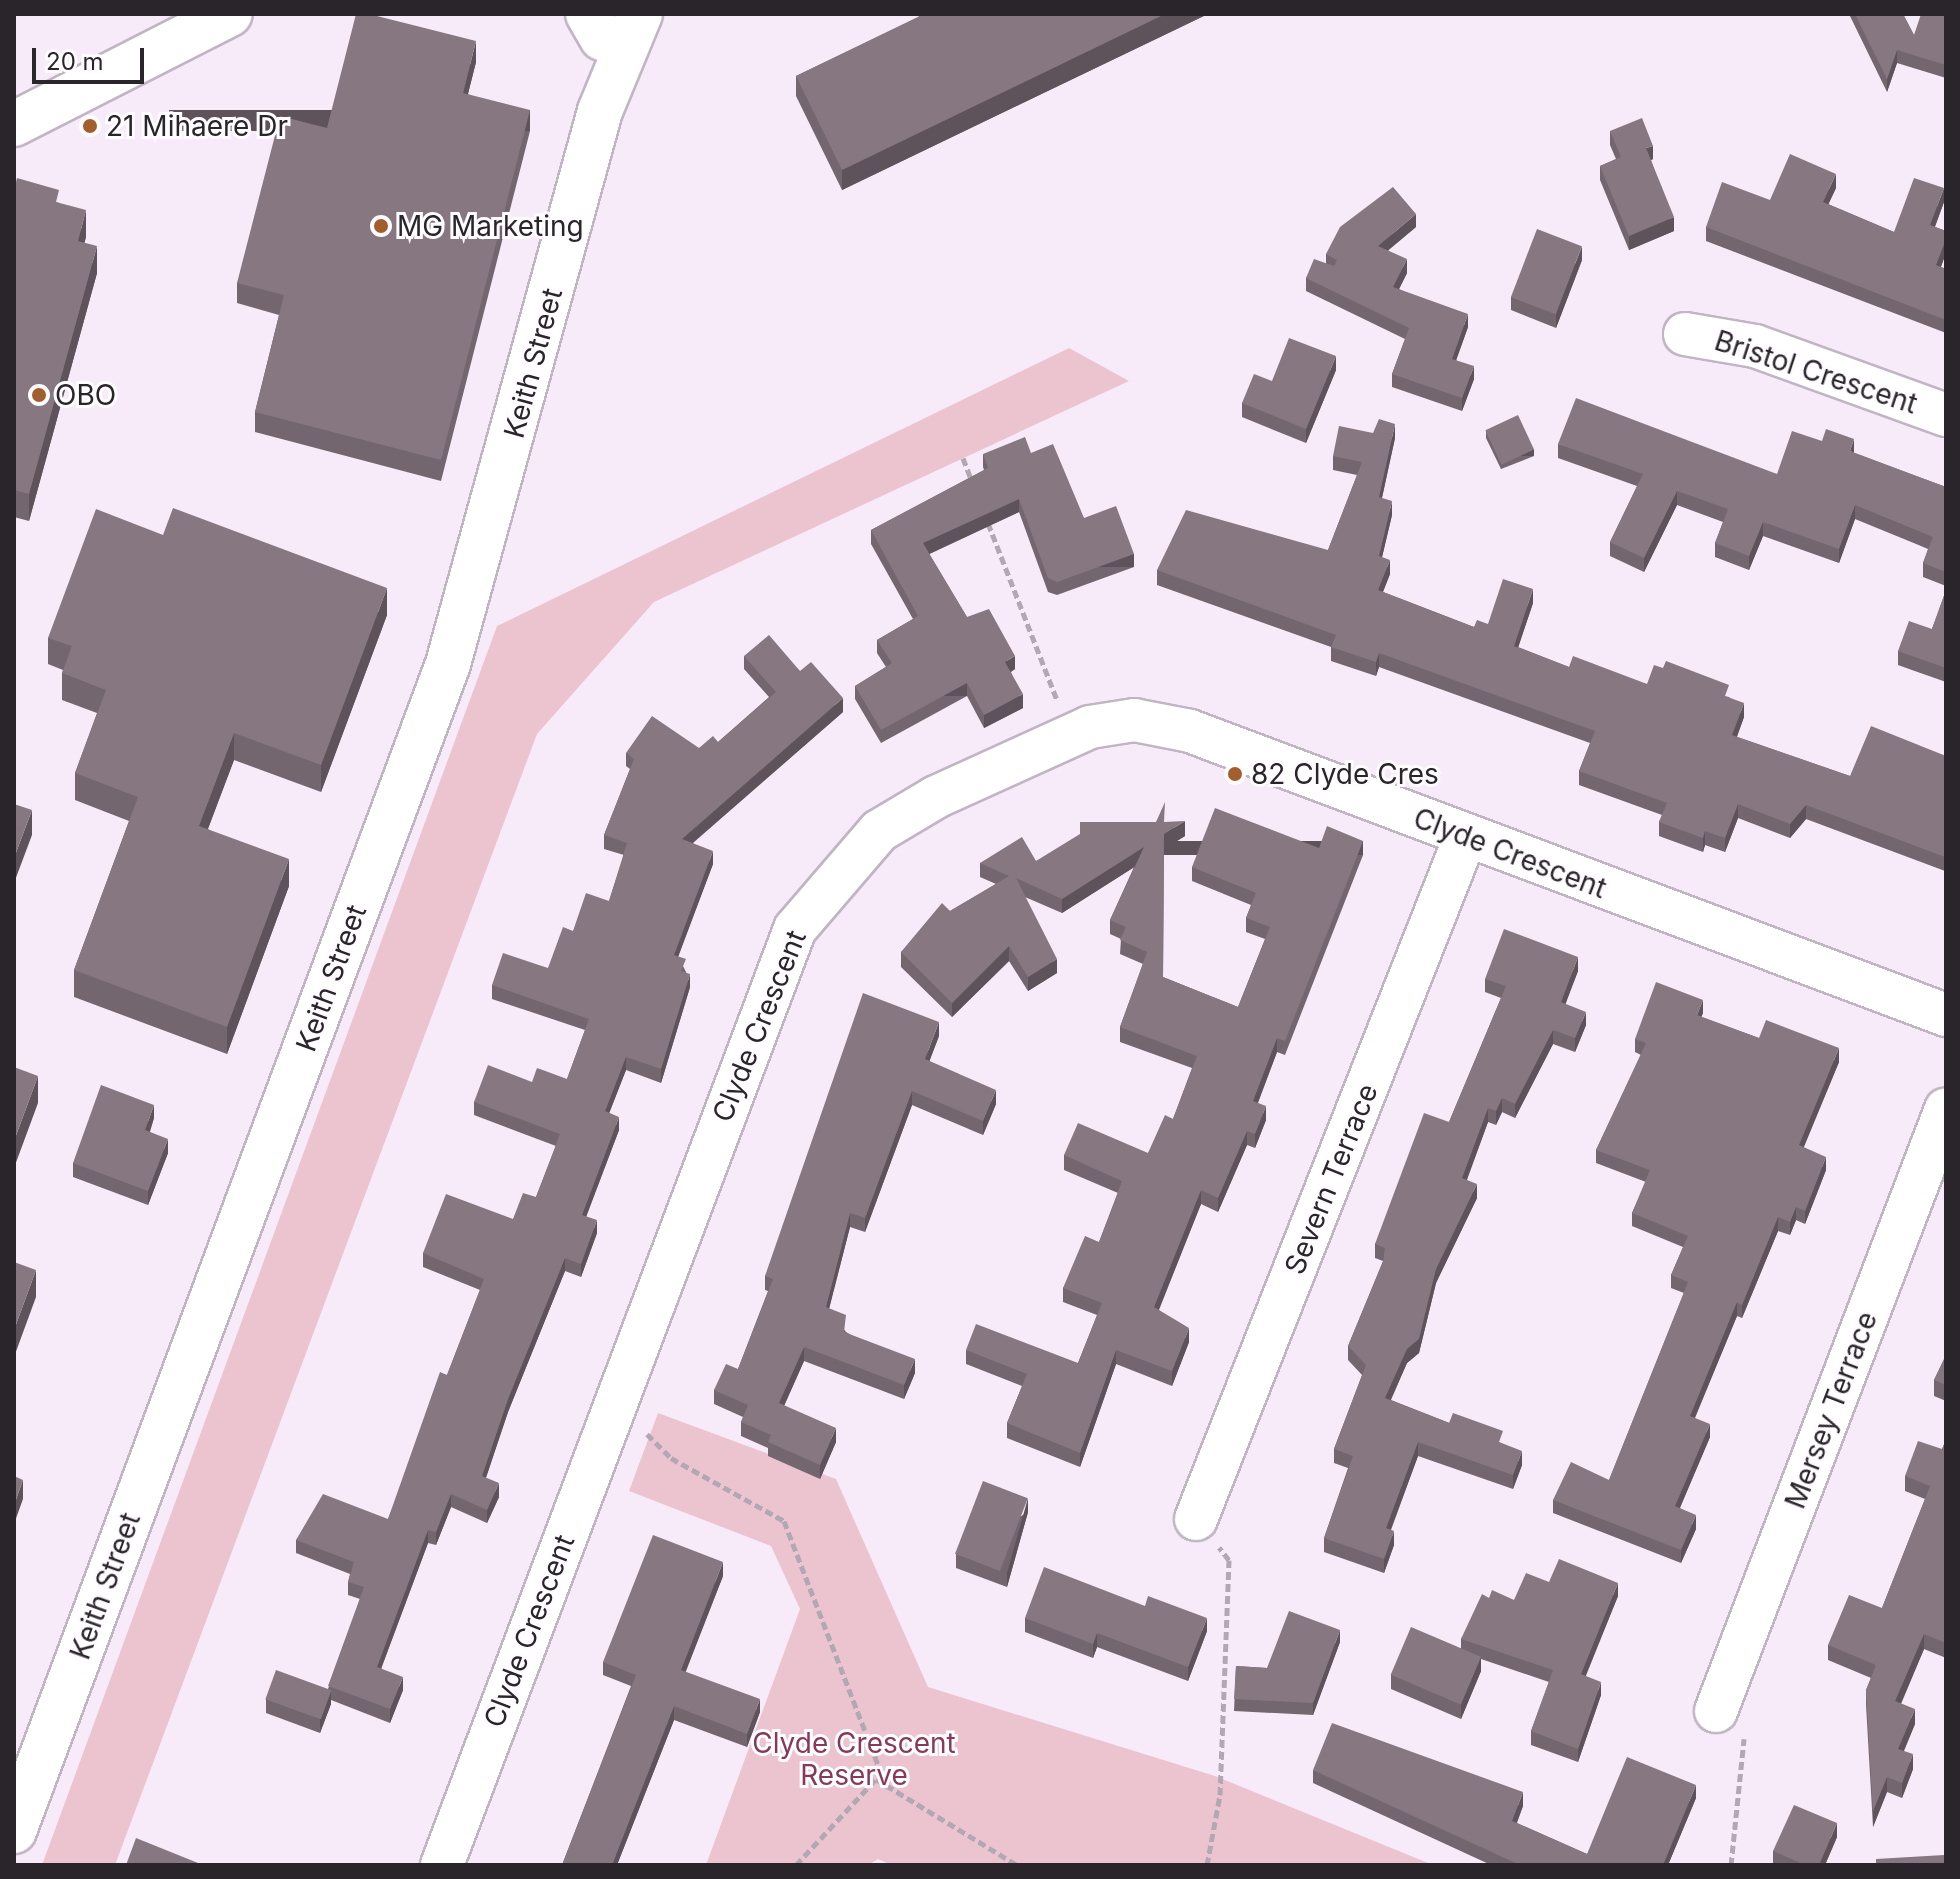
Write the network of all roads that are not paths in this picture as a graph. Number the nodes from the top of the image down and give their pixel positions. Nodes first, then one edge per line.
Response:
1 (230, 14) edge
2 (640, 14) edge
3 (599, 22) edge
4 (600, 111) junction
5 (14, 124) edge
6 (1685, 334) dead end
7 (1946, 415) edge
8 (1465, 838) junction
9 (1946, 1015) edge
10 (1946, 1109) edge
11 (1196, 1519) road end
12 (1716, 1711) road end
13 (14, 1831) edge
14 (442, 1865) edge

1 - 5 street
2 - 4 street, Keith Street
3 - 4 street, Keith Street
4 - 13 street, Keith Street
6 - 7 street, Bristol Crescent
8 - 9 street, Clyde Crescent
8 - 11 street, Severn Terrace
8 - 14 street, Clyde Crescent
10 - 12 street, Mersey Terrace

